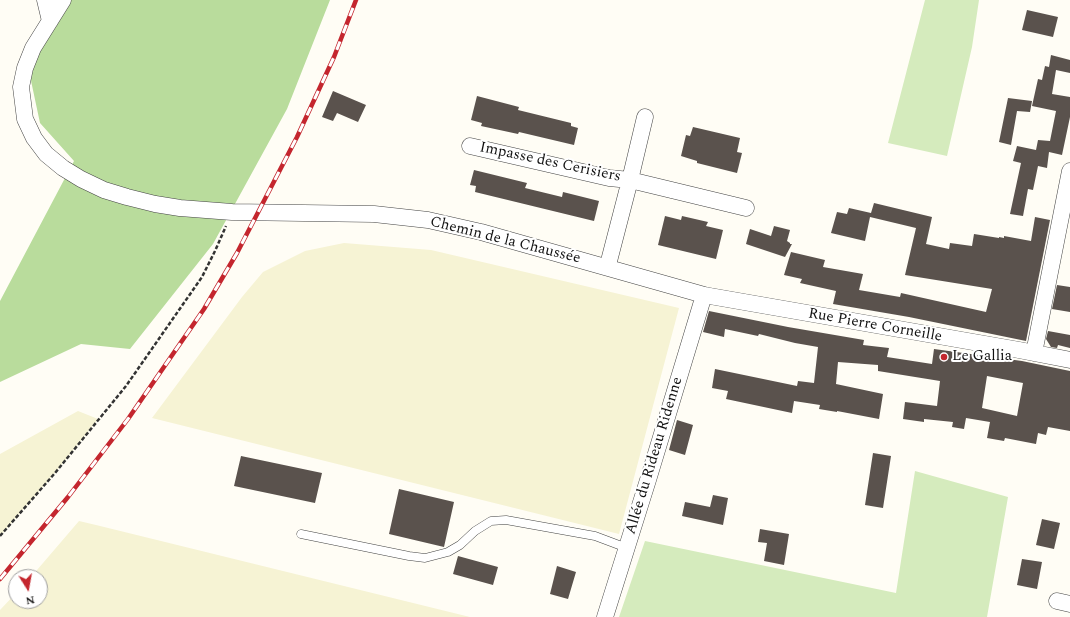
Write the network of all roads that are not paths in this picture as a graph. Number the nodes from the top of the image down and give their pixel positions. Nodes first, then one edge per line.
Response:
1 (45, 0) edge
2 (63, 0) edge
3 (50, 21) junction
4 (645, 117) dead end
5 (470, 146) dead end
6 (1070, 171) edge
7 (630, 180) junction
8 (746, 208) dead end
9 (609, 268) junction
10 (704, 295) junction
11 (1034, 353) junction
12 (1070, 360) edge
13 (302, 534) dead end
14 (627, 548) junction
15 (604, 617) edge

1 - 3 street
2 - 3 street, Chemin de la Chaussée
3 - 9 street, Chemin de la Chaussée
4 - 7 street
5 - 7 street, Impasse des Cerisiers
6 - 11 street
7 - 8 street, Impasse des Cerisiers
7 - 9 street
9 - 10 street, Chemin de la Chaussée
10 - 11 street, Rue Pierre Corneille
10 - 14 street, Allée du Rideau Ridenne
11 - 12 street, Rue Pierre Corneille
13 - 14 lane
14 - 15 street, Allée du Rideau Ridenne

